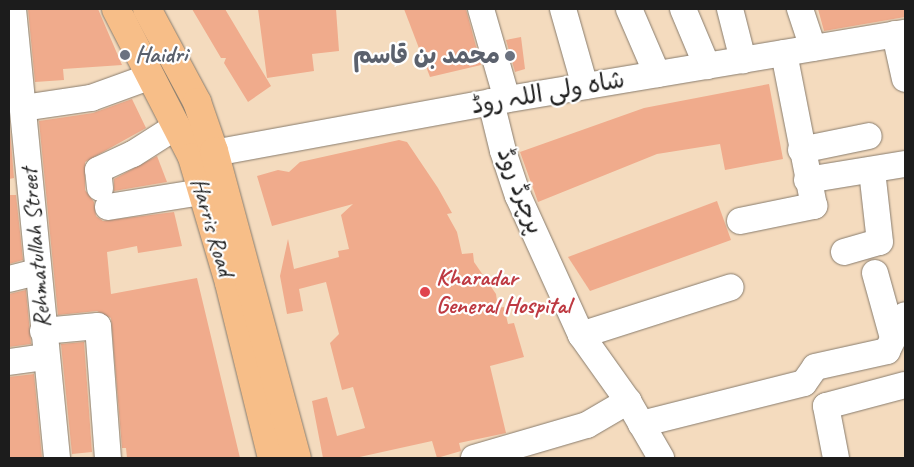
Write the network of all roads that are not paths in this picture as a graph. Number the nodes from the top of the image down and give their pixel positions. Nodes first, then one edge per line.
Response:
1 (13, 9) edge
2 (116, 9) edge
3 (147, 9) edge
4 (481, 9) edge
5 (563, 9) edge
6 (629, 9) edge
7 (684, 9) edge
8 (730, 9) edge
9 (800, 9) edge
10 (900, 34) edge
11 (813, 48) junction
12 (784, 53) junction
13 (743, 60) junction
14 (707, 66) junction
15 (657, 74) junction
16 (149, 77) junction
17 (905, 80) edge
18 (585, 86) junction
19 (17, 94) edge
20 (499, 101) junction
21 (177, 126) junction
22 (869, 136) dead end
23 (801, 150) junction
24 (203, 154) junction
25 (905, 164) edge
26 (872, 171) junction
27 (807, 180) junction
28 (20, 189) edge
29 (202, 192) junction
30 (740, 221) dead end
31 (844, 252) dead end
32 (37, 272) junction
33 (875, 273) dead end
34 (9, 279) edge
35 (731, 287) dead end
36 (905, 315) edge
37 (43, 331) junction
38 (581, 335) junction
39 (893, 338) junction
40 (46, 357) junction
41 (854, 360) junction
42 (9, 362) edge
43 (905, 385) edge
44 (864, 396) junction
45 (628, 401) junction
46 (641, 424) junction
47 (57, 458) edge
48 (108, 458) edge
49 (272, 458) edge
50 (297, 458) edge
51 (474, 458) edge
52 (661, 458) edge
53 (836, 458) edge

1 - 19 street, Rehmatullah Street
2 - 16 main road, Harris Road
3 - 24 main road, Harris Road
4 - 20 street, پرچرڈ روڈ
5 - 18 street
6 - 15 street
7 - 14 street
8 - 13 street
9 - 11 street
10 - 11 street, شاہ ولی اللہ روڈ
10 - 17 street
11 - 12 street, شاہ ولی اللہ روڈ
12 - 13 street, شاہ ولی اللہ روڈ
12 - 23 street
13 - 14 street, شاہ ولی اللہ روڈ
14 - 15 street, شاہ ولی اللہ روڈ
15 - 18 street, شاہ ولی اللہ روڈ
16 - 19 street
16 - 21 main road, Harris Road
18 - 20 street, شاہ ولی اللہ روڈ
19 - 28 street, Rehmatullah Street
20 - 24 street, شاہ ولی اللہ روڈ
20 - 38 street, پرچرڈ روڈ
21 - 24 main road, Harris Road
21 - 29 street
22 - 23 street
23 - 27 street
24 - 29 main road, Harris Road
24 - 50 main road, Harris Road
25 - 26 street
26 - 27 street
26 - 31 street
27 - 30 street
28 - 32 street, Rehmatullah Street
29 - 49 main road, Harris Road
32 - 34 street
32 - 37 street, Rehmatullah Street
33 - 39 street
35 - 38 street
36 - 39 street
37 - 40 street, Rehmatullah Street
37 - 48 street
38 - 45 street, پرچرڈ روڈ
39 - 41 street
40 - 42 street
40 - 47 street, Rehmatullah Street
41 - 44 street
41 - 46 street
43 - 44 street
44 - 53 street
45 - 46 street, پرچرڈ روڈ
45 - 51 street
46 - 52 street, پرچرڈ روڈ

